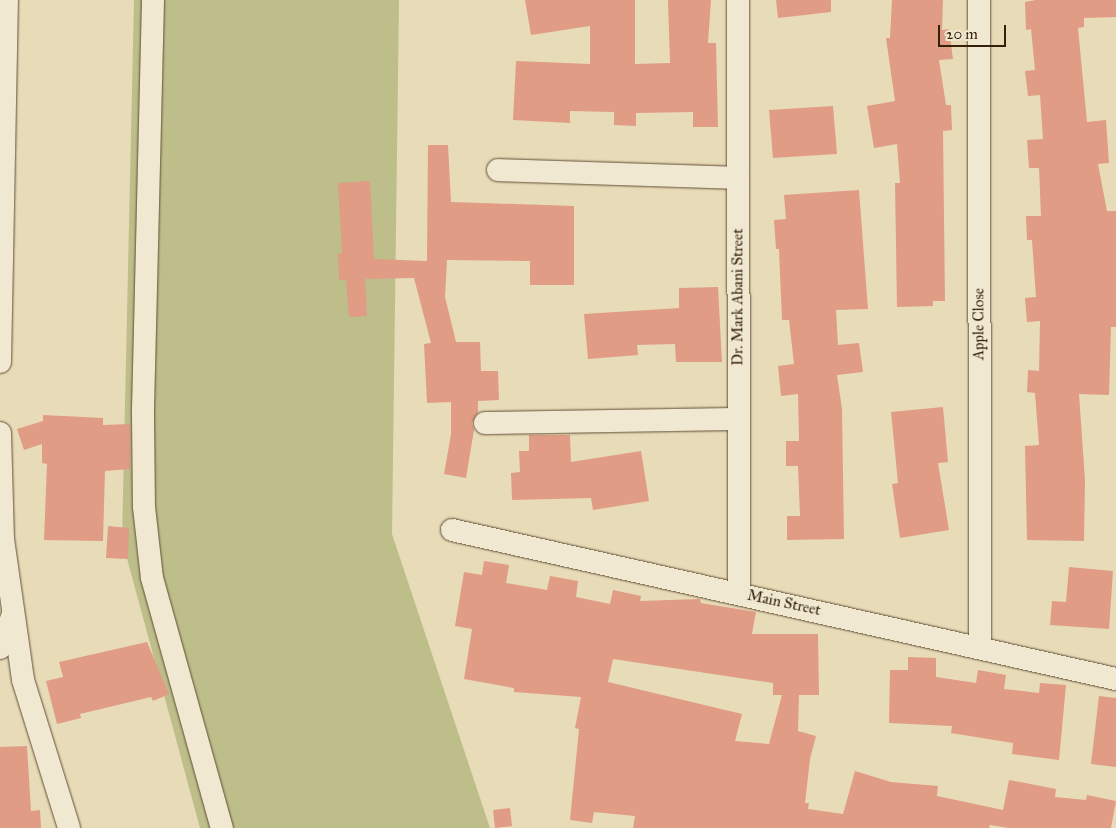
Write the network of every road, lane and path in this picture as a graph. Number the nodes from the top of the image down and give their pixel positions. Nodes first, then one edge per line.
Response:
1 (7, 0) edge
2 (153, 0) edge
3 (738, 0) edge
4 (979, 0) edge
5 (498, 170) dead end
6 (738, 178) junction
7 (2, 213) edge
8 (0, 362) edge
9 (738, 419) junction
10 (485, 423) dead end
11 (0, 433) edge
12 (452, 530) dead end
13 (739, 593) junction
14 (14, 612) junction
15 (0, 648) edge
16 (980, 648) junction
17 (1116, 679) edge
18 (68, 828) edge
19 (222, 828) edge

1 - 7 street
2 - 19 street
3 - 6 street, Dr. Mark Abani Street
4 - 16 street, Apple Close
5 - 6 street
6 - 9 street, Dr. Mark Abani Street
7 - 8 street
9 - 10 street
9 - 13 street, Dr. Mark Abani Street
11 - 14 street
12 - 13 street, Main Street
13 - 16 street, Main Street
14 - 15 street
14 - 18 street
16 - 17 street, Main Street

